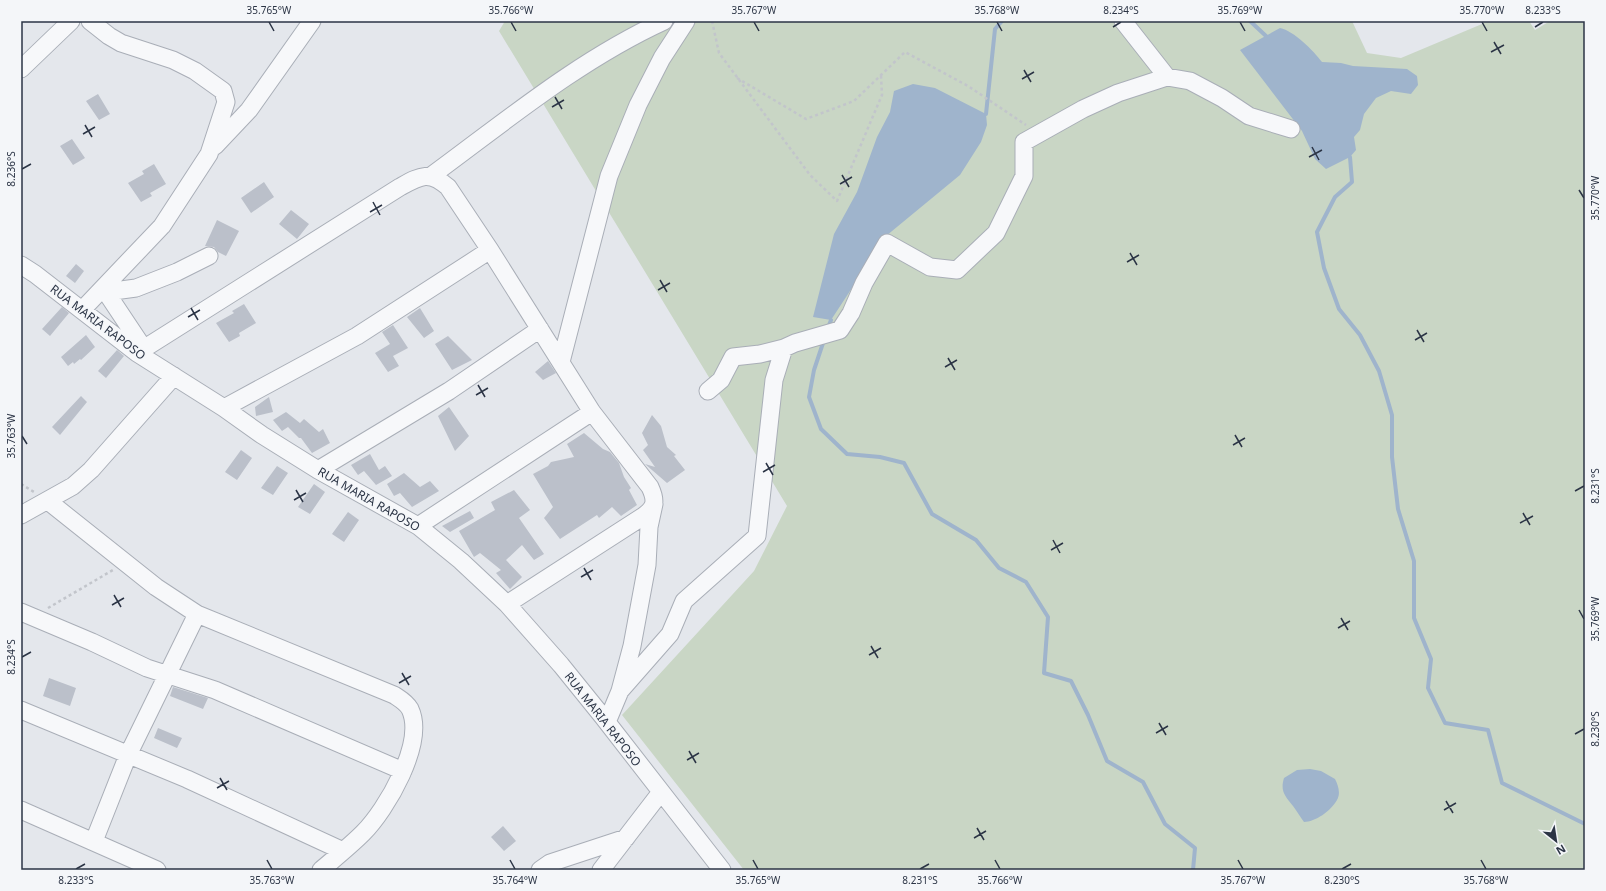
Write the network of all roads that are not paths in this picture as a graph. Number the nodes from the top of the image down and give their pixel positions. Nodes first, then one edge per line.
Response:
1 (71, 21) edge
2 (90, 21) edge
3 (312, 21) edge
4 (664, 21) edge
5 (686, 21) edge
6 (1123, 21) edge
7 (21, 69) edge
8 (1168, 77) junction
9 (1291, 129) dead end
10 (210, 150) junction
11 (431, 176) junction
12 (490, 250) junction
13 (209, 256) dead end
14 (21, 265) edge
15 (102, 292) junction
16 (82, 310) junction
17 (540, 329) junction
18 (784, 348) junction
19 (141, 351) junction
20 (561, 362) junction
21 (174, 376) junction
22 (708, 391) dead end
23 (224, 408) junction
24 (592, 412) junction
25 (318, 470) junction
26 (48, 501) junction
27 (654, 503) junction
28 (21, 514) edge
29 (418, 526) junction
30 (507, 604) junction
31 (197, 614) junction
32 (27, 615) edge
33 (166, 675) junction
34 (620, 690) junction
35 (21, 710) edge
36 (607, 722) junction
37 (128, 755) junction
38 (403, 771) junction
39 (661, 792) junction
40 (21, 810) edge
41 (626, 838) junction
42 (94, 841) junction
43 (343, 851) junction
44 (158, 870) edge
45 (321, 870) edge
46 (540, 870) edge
47 (601, 870) edge
48 (722, 870) edge

1 - 7 street
2 - 10 street
3 - 10 street
4 - 11 street
5 - 20 street
6 - 8 street
8 - 9 street
8 - 18 street
10 - 15 street
11 - 12 street
11 - 19 street
12 - 17 street
12 - 23 street
13 - 15 street
14 - 16 street, RUA MARIA RAPOSO
15 - 16 street
15 - 19 street
16 - 19 street, RUA MARIA RAPOSO
17 - 20 street
17 - 25 street
18 - 22 street
18 - 34 street
19 - 21 street, RUA MARIA RAPOSO
20 - 24 street
21 - 23 street, RUA MARIA RAPOSO
21 - 26 street
23 - 25 street, RUA MARIA RAPOSO
24 - 27 street
24 - 29 street
25 - 29 street, RUA MARIA RAPOSO
26 - 28 street
26 - 31 street
27 - 30 street
27 - 34 street
29 - 30 street, RUA MARIA RAPOSO
30 - 36 street, RUA MARIA RAPOSO
31 - 33 street
31 - 38 street
32 - 33 street
33 - 37 street
33 - 38 street
34 - 36 street
35 - 37 street
36 - 39 street, RUA MARIA RAPOSO
37 - 42 street
37 - 43 street
38 - 43 street
39 - 41 street
39 - 48 street, RUA MARIA RAPOSO
40 - 42 street
41 - 46 street
41 - 47 street
42 - 44 street
43 - 45 street

